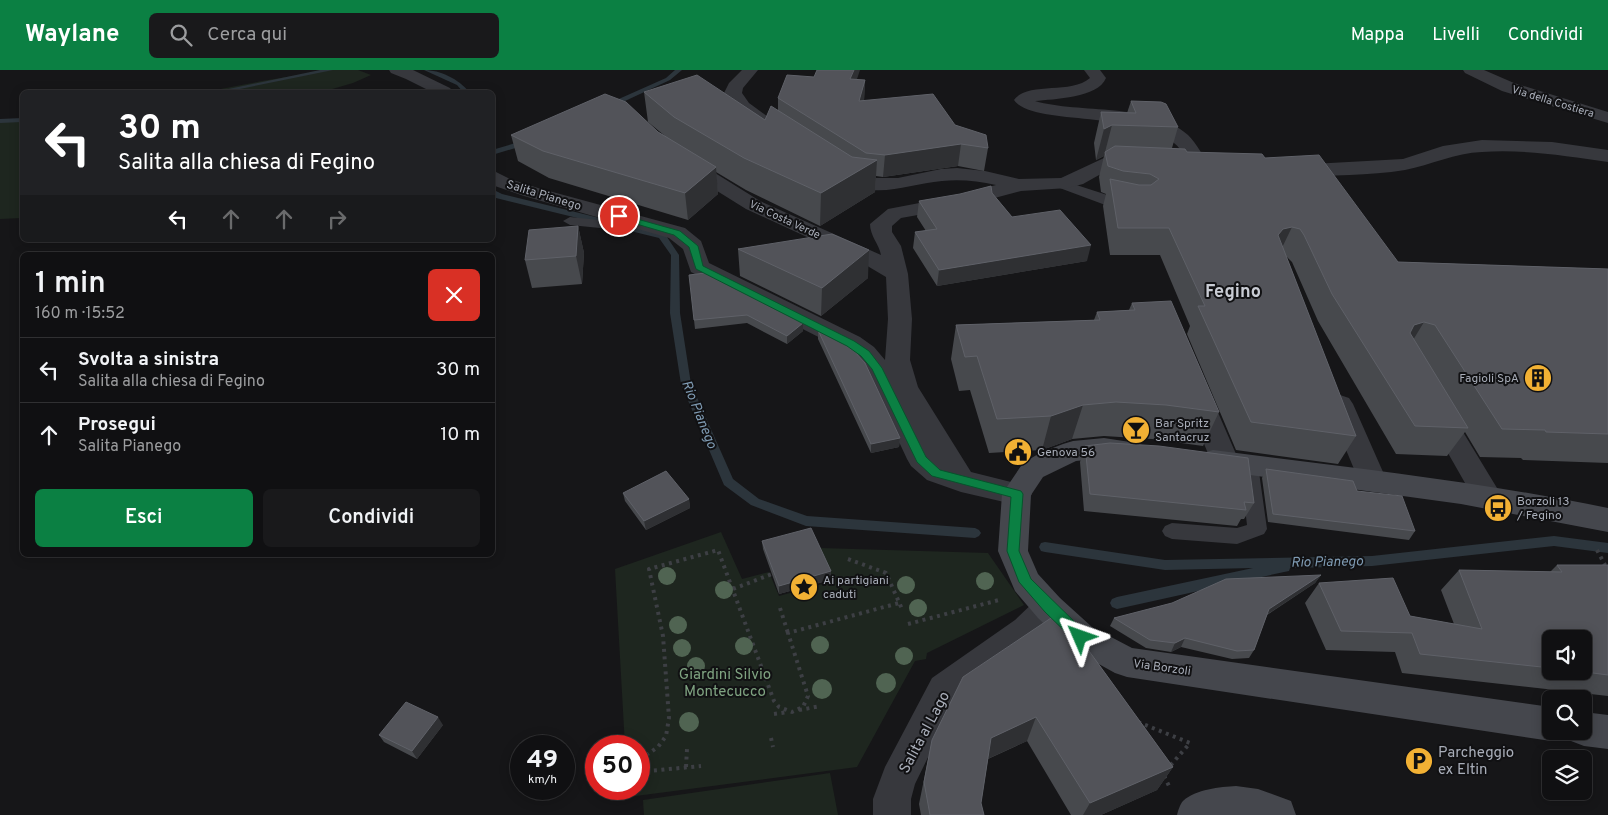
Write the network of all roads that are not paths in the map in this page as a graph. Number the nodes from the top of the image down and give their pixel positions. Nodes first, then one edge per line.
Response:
1 (397, 70) edge
2 (750, 70) edge
3 (1092, 70) edge
4 (1471, 70) edge
5 (440, 90) edge
6 (1608, 118) edge
7 (787, 138) edge
8 (669, 153) edge
9 (1608, 156) edge
10 (828, 164) edge
11 (1272, 171) edge
12 (495, 178) edge
13 (1061, 184) junction
14 (1020, 185) junction
15 (1142, 206) edge
16 (619, 216) junction
17 (570, 221) dead end
18 (897, 274) junction
19 (1189, 373) edge
20 (1330, 381) edge
21 (1427, 394) edge
22 (1152, 451) edge
23 (1188, 456) edge
24 (1237, 463) junction
25 (961, 481) junction
26 (1373, 481) junction
27 (1017, 494) junction
28 (1487, 496) junction
29 (1608, 520) edge
30 (1172, 530) dead end
31 (1049, 608) junction
32 (1542, 723) edge
33 (1592, 730) edge
34 (1608, 732) edge
35 (1184, 803) edge
36 (892, 815) edge
37 (1277, 815) edge

1 - 5 street
2 - 7 street
3 - 13 street
4 - 6 street, Via della Costiera
8 - 18 street, Via Costa Verde
9 - 11 street
10 - 14 street
12 - 16 street, Salita Pianego
13 - 14 street
13 - 15 lane
14 - 18 street
16 - 17 lane
16 - 25 street, Salita Pianego
18 - 25 street
19 - 24 street
20 - 26 street
21 - 28 street
22 - 27 main road, Via Borzoli
23 - 24 main road
24 - 26 main road
24 - 30 lane
25 - 27 street, Salita Pianego
26 - 28 main road
27 - 31 main road, Via Borzoli
28 - 29 main road
31 - 32 main road, Via Borzoli
31 - 36 street, Salita al Lago
33 - 34 main road
35 - 37 main road

